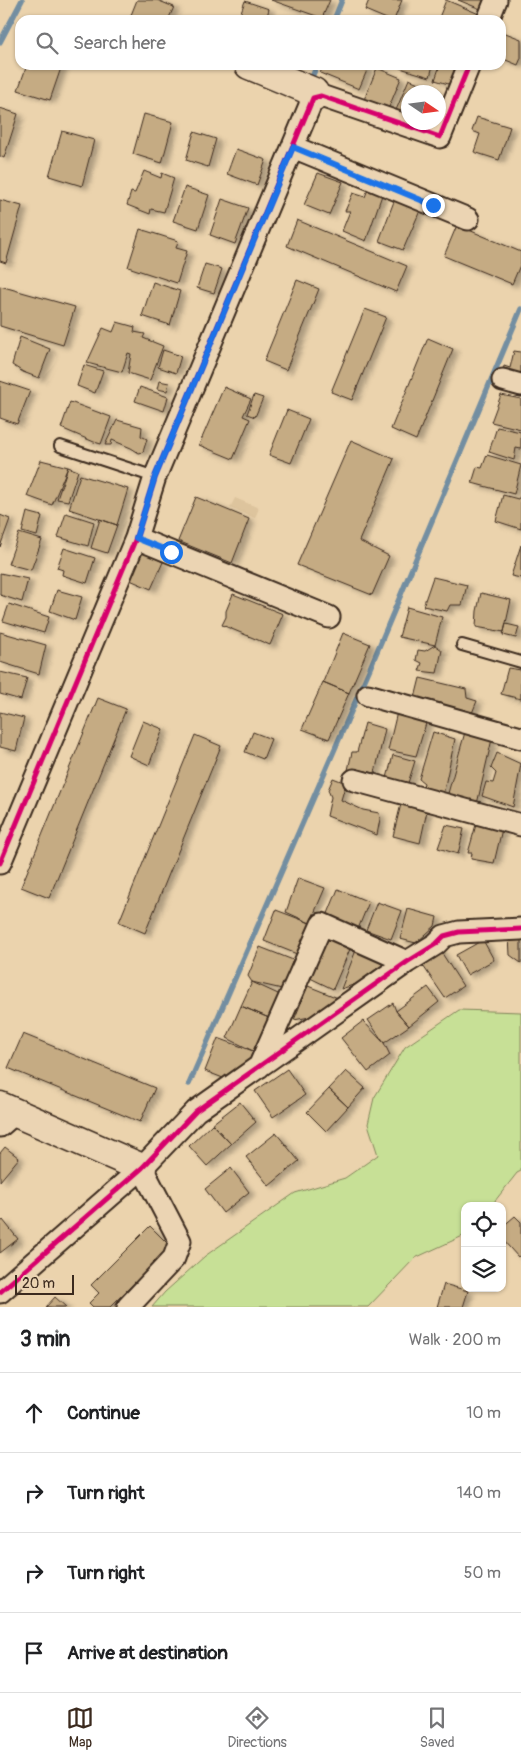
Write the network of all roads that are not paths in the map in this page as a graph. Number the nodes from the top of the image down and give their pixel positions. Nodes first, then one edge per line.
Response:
1 (496, 0) edge
2 (490, 15) edge
3 (261, 70) edge
4 (467, 70) edge
5 (313, 98) junction
6 (293, 147) junction
7 (468, 219) dead end
8 (60, 446) dead end
9 (155, 477) junction
10 (136, 538) junction
11 (329, 617) dead end
12 (462, 646) dead end
13 (521, 662) edge
14 (368, 695) dead end
15 (521, 738) edge
16 (354, 780) dead end
17 (521, 825) edge
18 (0, 863) edge
19 (521, 929) edge
20 (407, 962) junction
21 (259, 1067) junction
22 (5, 1115) edge
23 (142, 1168) junction
24 (0, 1292) edge
25 (128, 1307) edge

1 - 2 street
3 - 5 street
4 - 5 street
5 - 6 street
6 - 7 street
6 - 9 street
8 - 9 lane
9 - 10 street
10 - 11 street
10 - 18 street
12 - 13 lane
14 - 15 street
16 - 17 street
19 - 20 street
20 - 21 street
20 - 21 street
21 - 23 street
22 - 23 street
23 - 24 street
23 - 25 street

